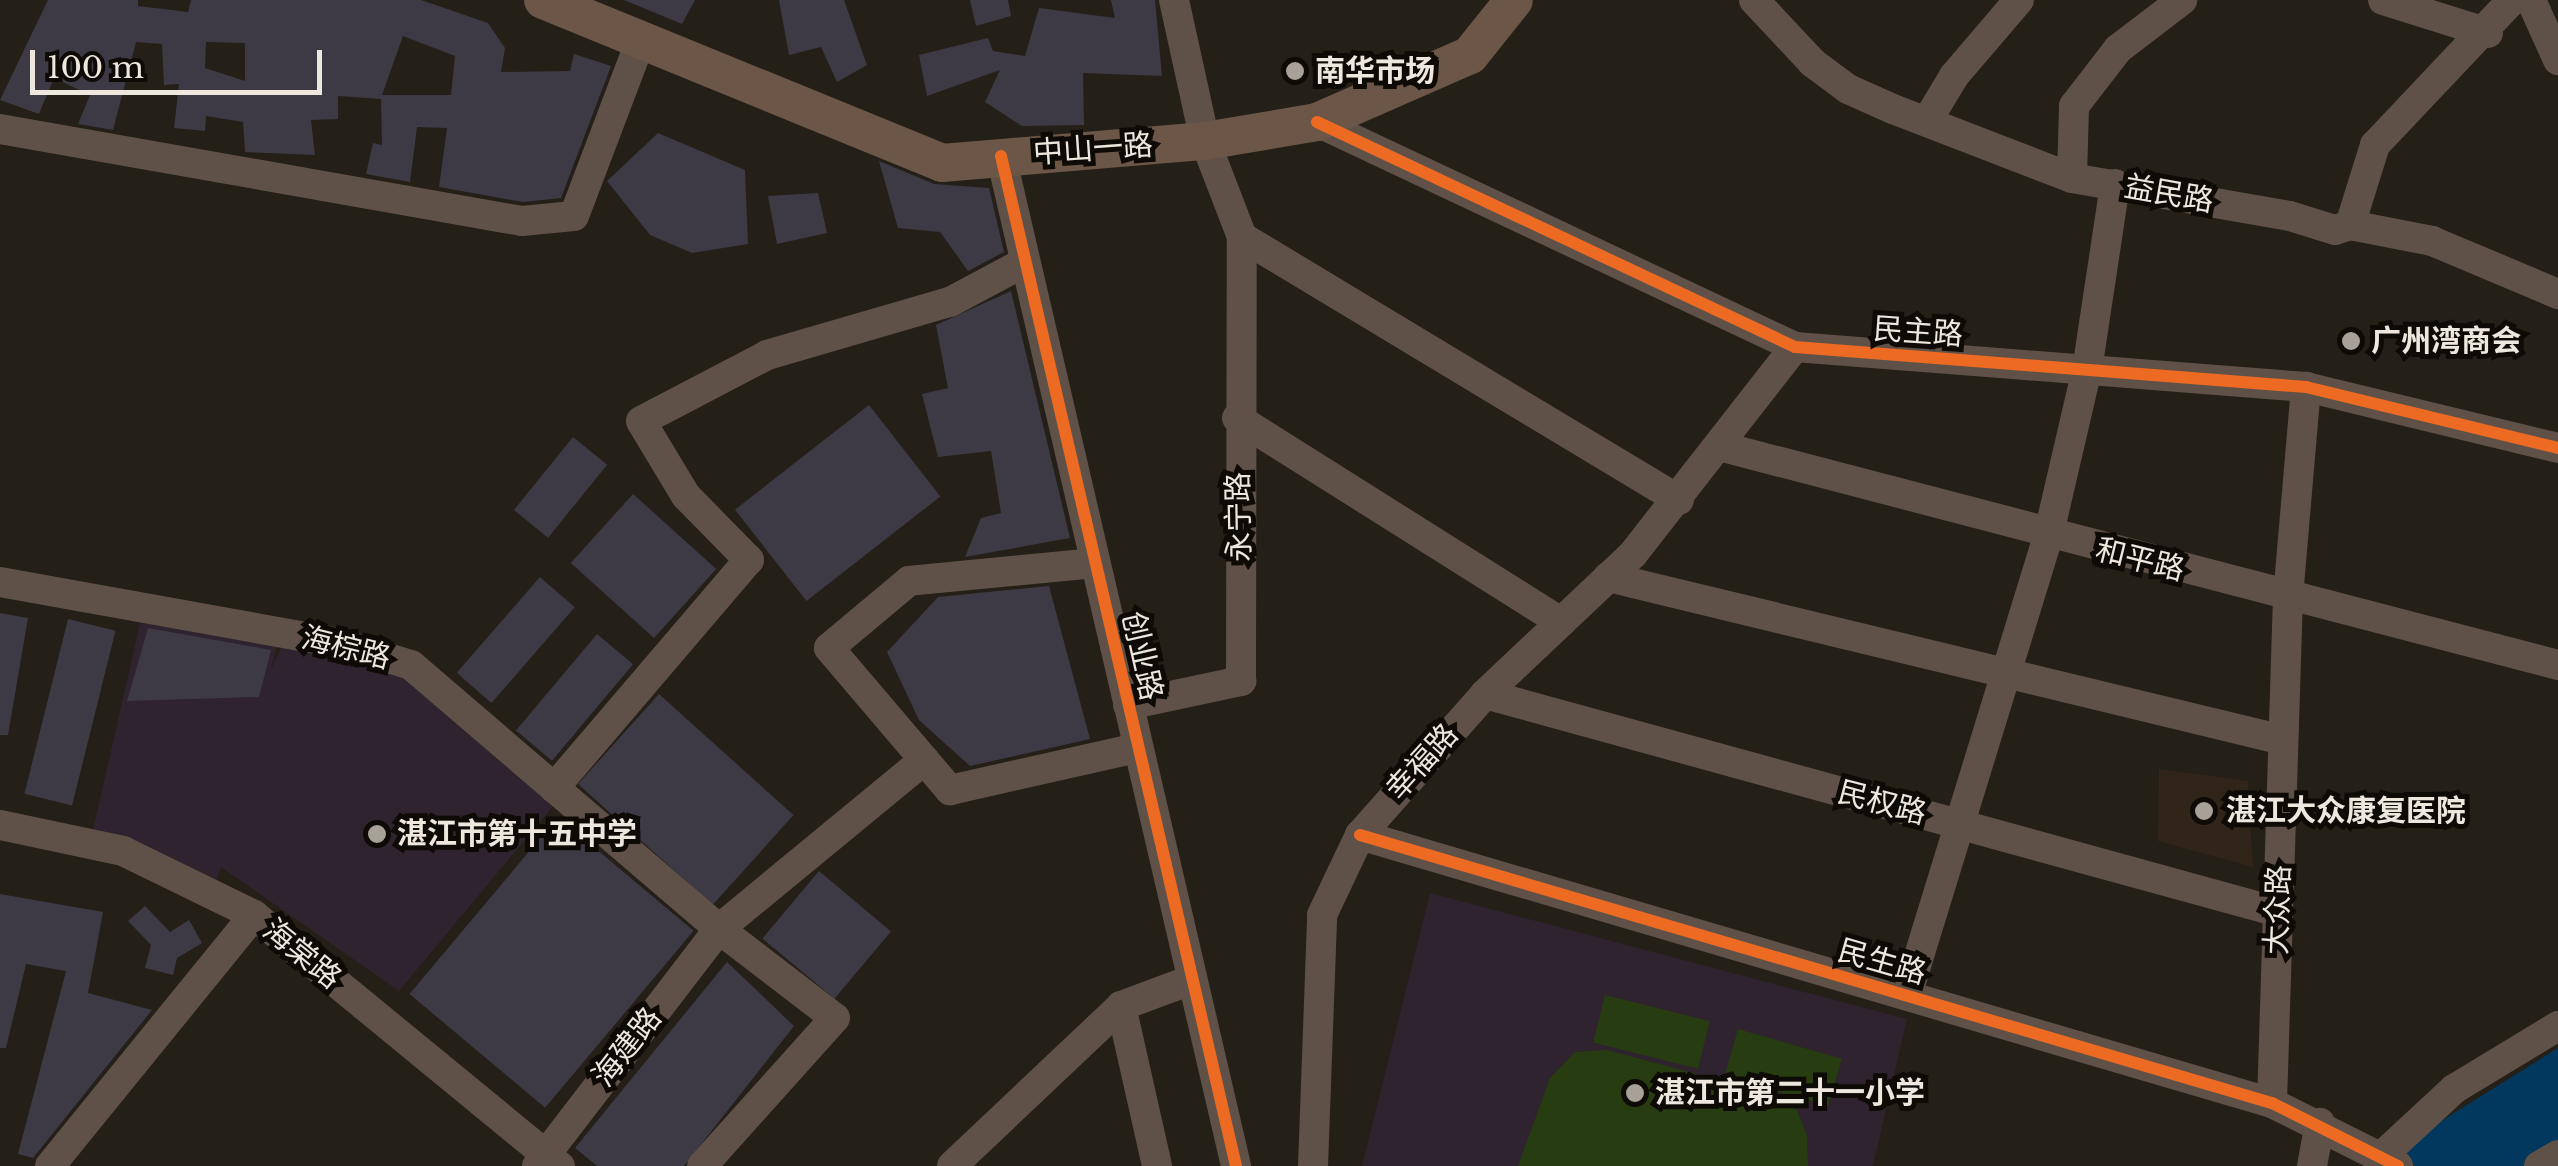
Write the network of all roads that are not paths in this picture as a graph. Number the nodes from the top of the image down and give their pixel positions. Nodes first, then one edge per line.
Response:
1 (543, 0) edge
2 (1174, 0) edge
3 (1514, 0) edge
4 (1754, 0) edge
5 (2019, 0) edge
6 (2182, 0) edge
7 (2383, 0) edge
8 (2512, 0) edge
9 (2532, 0) edge
10 (2488, 33) junction
11 (641, 40) junction
12 (2558, 60) edge
13 (1317, 122) junction
14 (1927, 122) junction
15 (0, 129) edge
16 (1204, 141) junction
17 (1002, 156) junction
18 (2072, 178) junction
19 (2115, 184) junction
20 (2350, 224) junction
21 (1242, 237) junction
22 (1025, 262) junction
23 (2558, 294) edge
24 (1795, 348) junction
25 (2087, 370) junction
26 (2306, 387) junction
27 (1238, 418) junction
28 (1723, 447) junction
29 (2558, 448) edge
30 (1680, 500) junction
31 (2048, 536) junction
32 (1095, 564) junction
33 (1608, 577) junction
34 (0, 582) edge
35 (2288, 597) junction
36 (1561, 622) junction
37 (2558, 664) edge
38 (2005, 673) junction
39 (1485, 694) junction
40 (1128, 706) junction
41 (2284, 740) junction
42 (1137, 748) junction
43 (924, 760) junction
44 (554, 788) junction
45 (0, 825) edge
46 (1962, 825) junction
47 (1360, 835) junction
48 (2278, 912) junction
49 (254, 915) junction
50 (719, 929) junction
51 (1190, 980) junction
52 (1907, 996) junction
53 (1122, 1006) junction
54 (2558, 1026) edge
55 (2272, 1103) junction
56 (2320, 1123) junction
57 (2558, 1156) edge
58 (2391, 1160) edge
59 (548, 1162) edge
60 (50, 1166) edge
61 (702, 1166) edge
62 (952, 1166) edge
63 (1158, 1166) edge
64 (1236, 1166) edge
65 (1312, 1166) edge
66 (2312, 1166) edge
67 (2539, 1166) edge

1 - 11 main road, 中山一路
2 - 16 street
3 - 13 main road, 中山一路
4 - 14 street, 益民路
5 - 14 street
6 - 18 street
7 - 10 street
8 - 10 street
9 - 12 street
10 - 20 street
11 - 15 street
11 - 17 main road, 中山一路
13 - 16 main road, 中山一路
13 - 24 street, 民主路
14 - 18 street, 益民路
16 - 17 main road, 中山一路
16 - 21 street
17 - 22 street, 创业路
18 - 19 street, 益民路
19 - 20 street, 益民路
19 - 25 street
20 - 23 street, 益民路
21 - 27 street, 永宁路
21 - 30 street
22 - 32 street, 创业路
22 - 44 street
24 - 25 street, 民主路
24 - 28 street, 幸福路
25 - 26 street, 民主路
25 - 31 street
26 - 29 street, 民主路
26 - 35 street, 大众路
27 - 36 street
27 - 40 street, 永宁路
28 - 30 street, 幸福路
28 - 31 street, 和平路
30 - 33 street, 幸福路
31 - 35 street, 和平路
31 - 38 street
32 - 40 street, 创业路
32 - 43 street
33 - 36 street, 幸福路
33 - 38 street
34 - 44 street, 海棕路
35 - 37 street, 和平路
35 - 41 street, 大众路
36 - 39 street, 幸福路
38 - 41 street
38 - 46 street
39 - 46 street, 民权路
39 - 47 street, 幸福路
40 - 42 street, 创业路
41 - 48 street, 大众路
42 - 43 street
42 - 51 street, 创业路
43 - 50 street, 海建路
44 - 50 street, 海棕路
45 - 49 street, 海棠路
46 - 48 street, 民权路
46 - 52 street
47 - 52 street, 民生路
47 - 65 street, 幸福路
48 - 55 street, 大众路
49 - 59 street, 海棠路
49 - 60 street
50 - 59 street, 海建路
50 - 61 street, 海棕路
51 - 53 street
51 - 64 street, 创业路
52 - 55 street, 民生路
53 - 62 street
53 - 63 street
54 - 58 street
55 - 56 street, 民生路
56 - 58 street, 民生路
56 - 66 street
57 - 67 street

